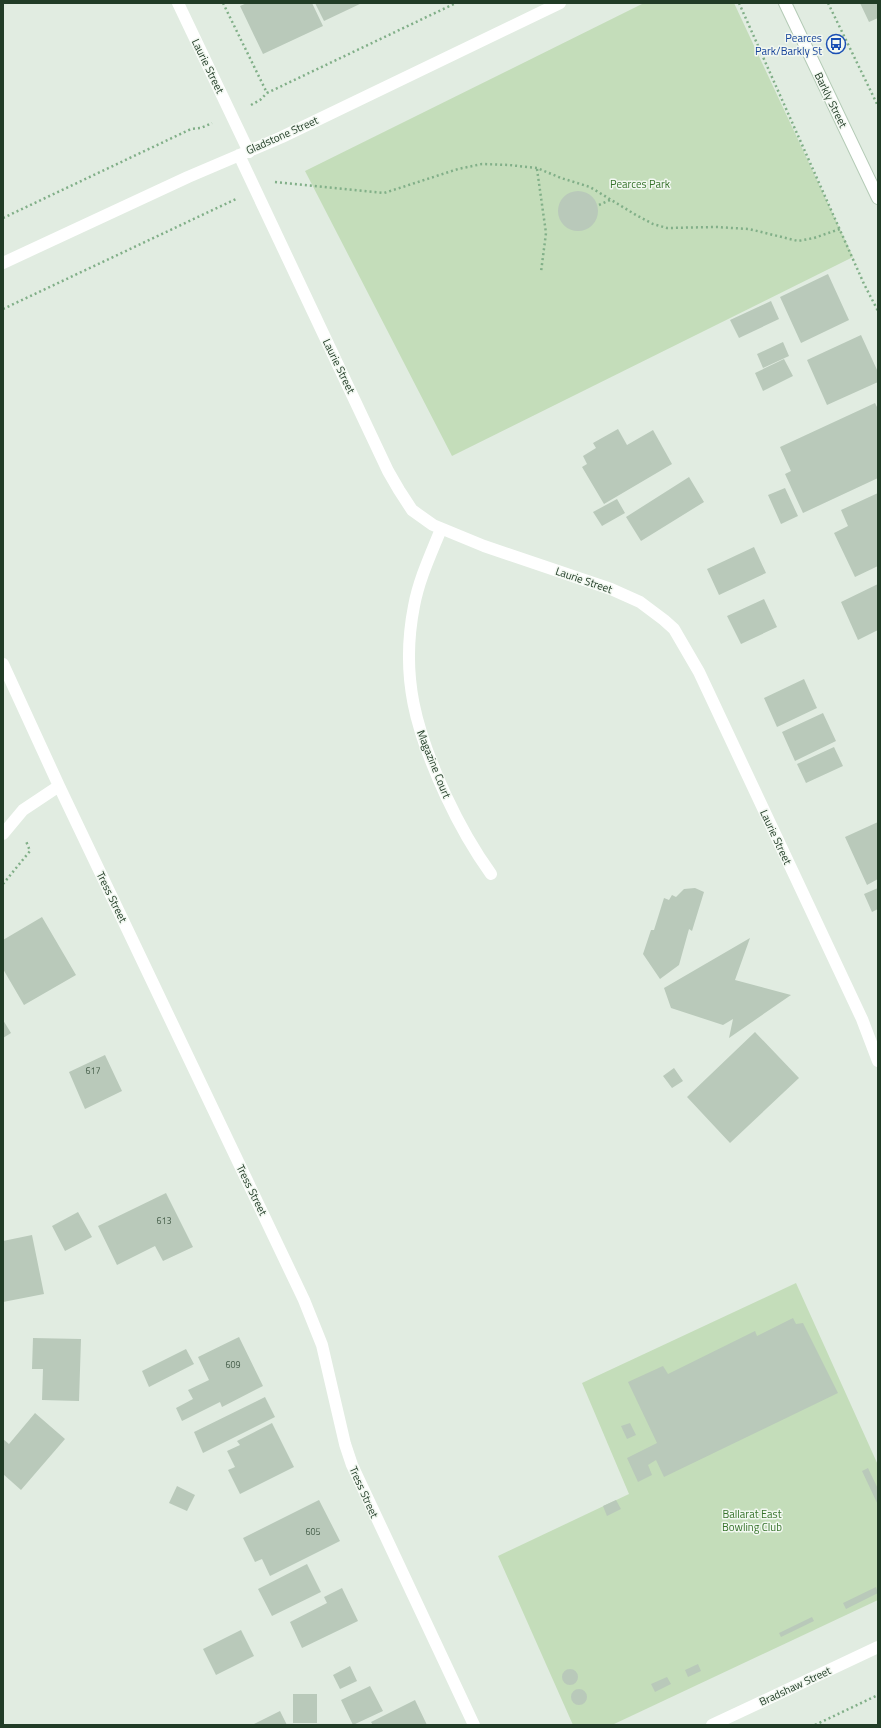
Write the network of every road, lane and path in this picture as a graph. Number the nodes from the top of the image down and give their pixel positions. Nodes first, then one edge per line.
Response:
1 (178, 3) edge
2 (223, 3) edge
3 (456, 3) edge
4 (560, 3) edge
5 (739, 3) edge
6 (785, 3) edge
7 (828, 3) edge
8 (268, 93) junction
9 (878, 106) edge
10 (231, 114) junction
11 (244, 153) junction
12 (537, 168) junction
13 (255, 191) junction
14 (878, 198) edge
15 (611, 200) junction
16 (599, 205) dead end
17 (3, 218) edge
18 (840, 228) junction
19 (3, 263) edge
20 (542, 272) dead end
21 (3, 309) edge
22 (878, 311) edge
23 (441, 529) junction
24 (3, 664) edge
25 (59, 786) junction
26 (3, 834) edge
27 (24, 834) dead end
28 (491, 874) dead end
29 (3, 884) edge
30 (878, 1061) edge
31 (878, 1647) edge
32 (878, 1695) edge
33 (474, 1725) edge
34 (712, 1725) edge
35 (815, 1725) edge

1 - 10 street, Laurie Street
2 - 8 path
3 - 8 path
4 - 11 street, Gladstone Street
5 - 18 path
6 - 14 street, Barkly Street
7 - 9 path
8 - 10 path
10 - 11 street, Laurie Street
10 - 17 path
11 - 13 street, Laurie Street
11 - 19 street, Gladstone Street
12 - 13 path
12 - 15 path
12 - 20 path
13 - 21 path
13 - 23 street, Laurie Street
15 - 16 path
15 - 18 path
18 - 22 path
23 - 28 street, Magazine Court
23 - 30 street, Laurie Street
24 - 25 street, Tress Street
25 - 26 street
25 - 33 street, Tress Street
27 - 29 path
31 - 34 street, Bradshaw Street
32 - 35 path

